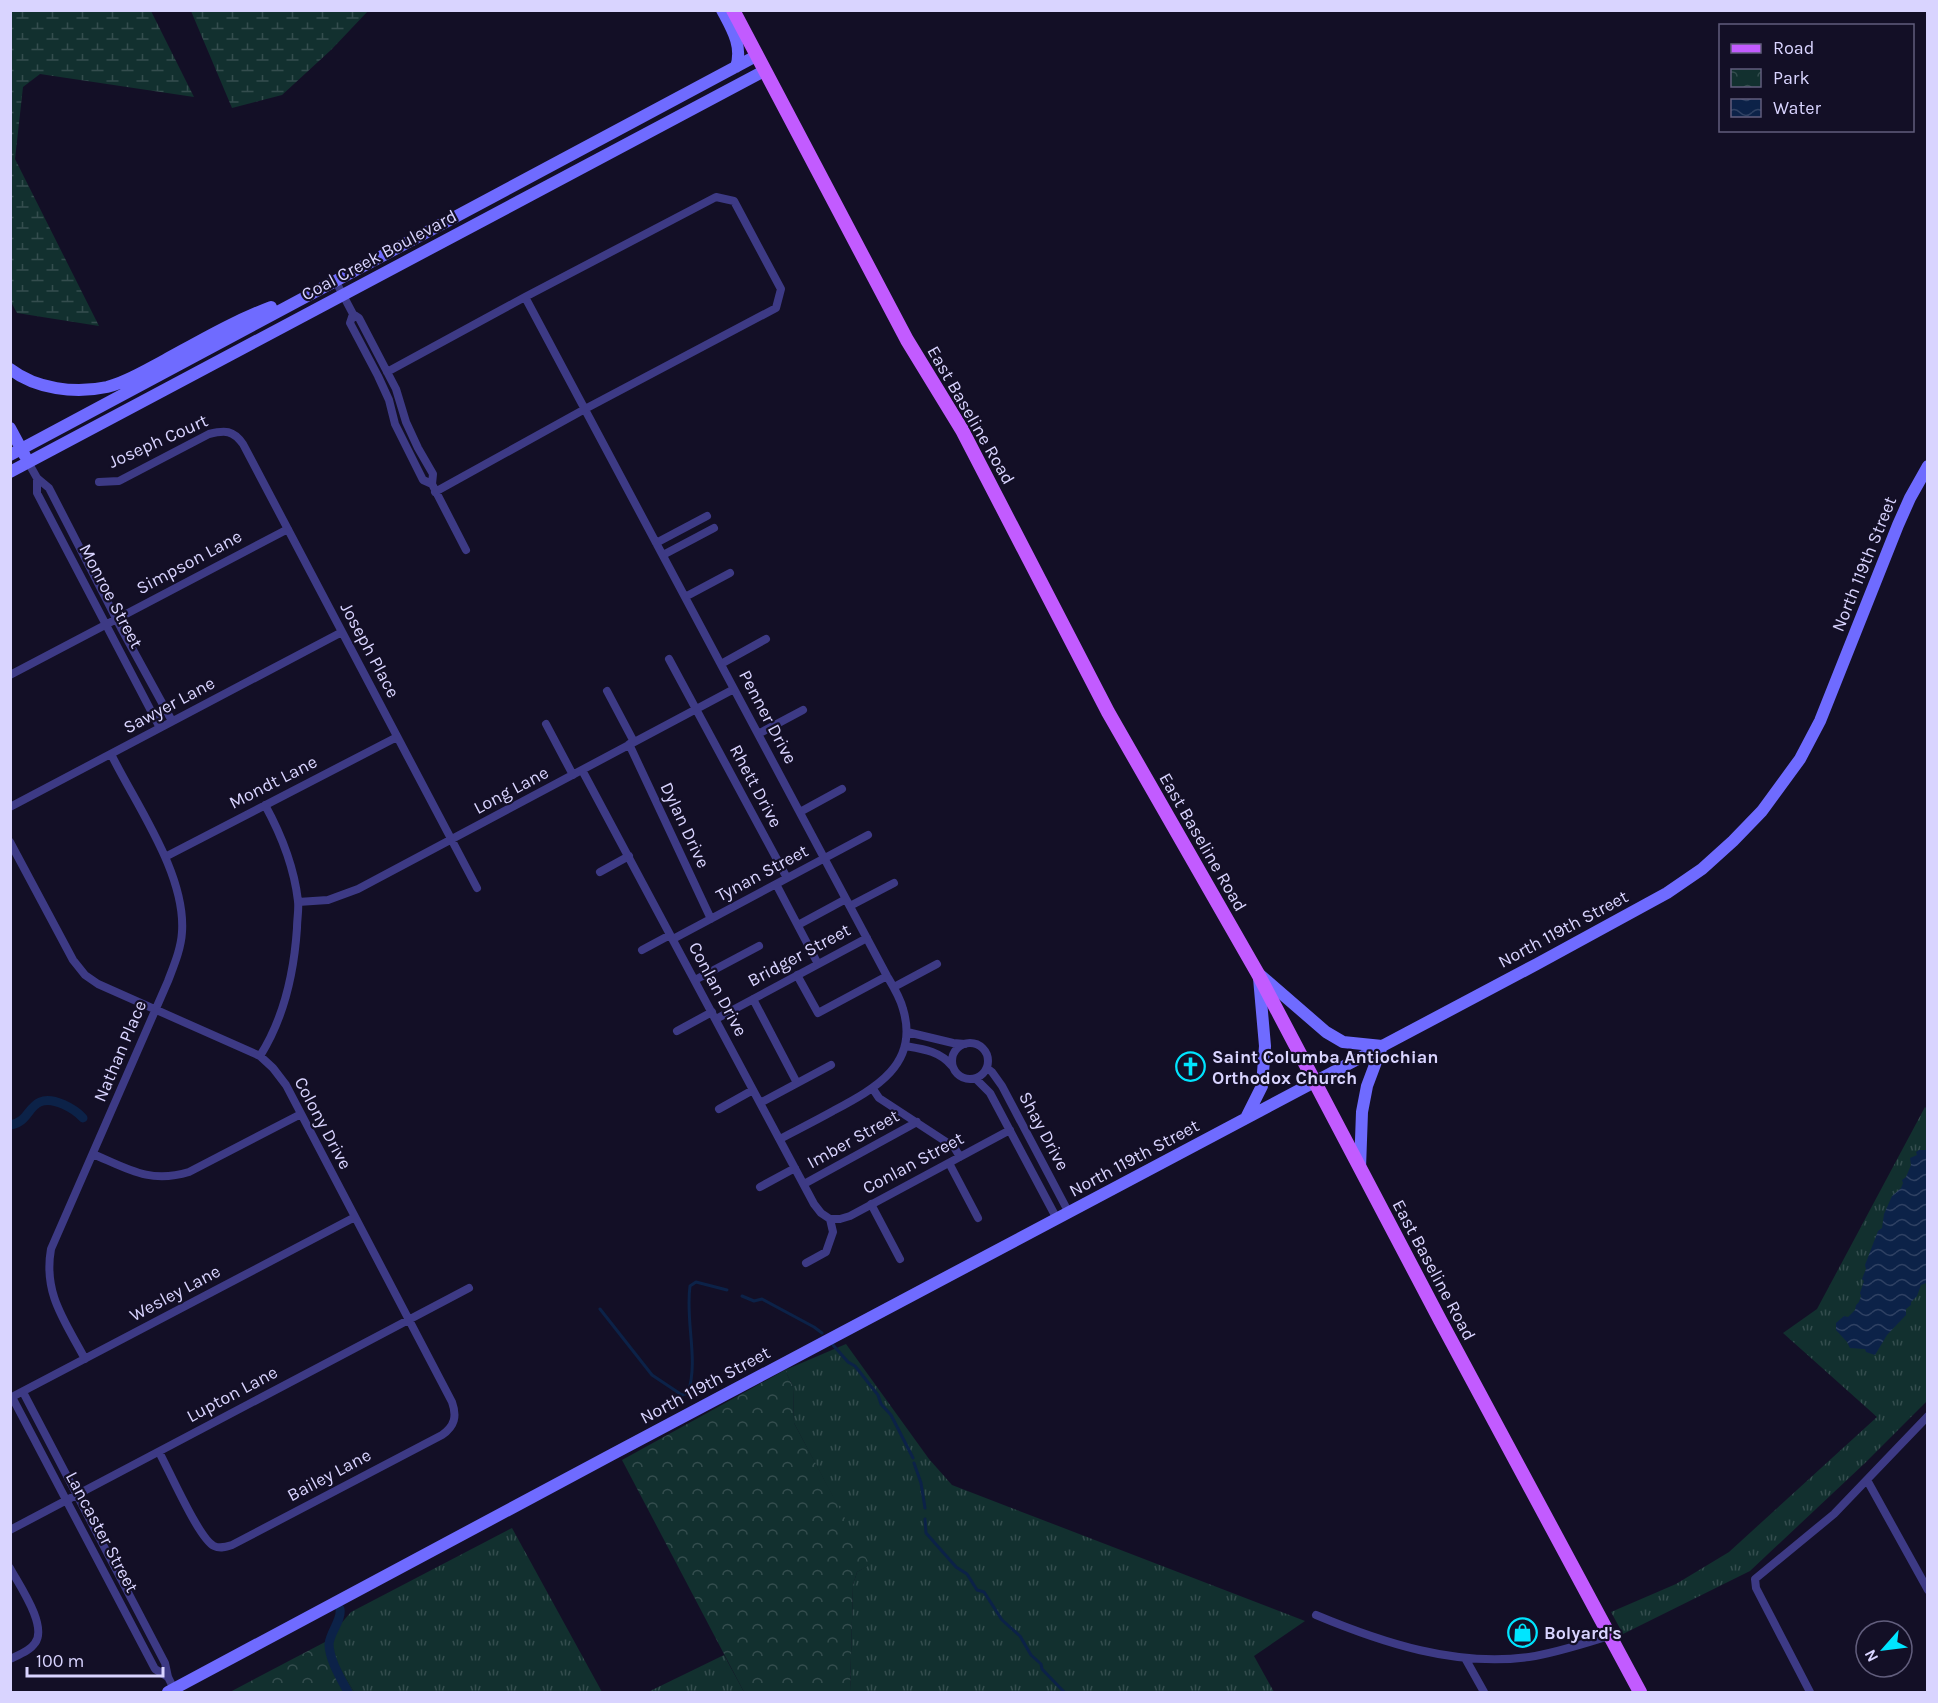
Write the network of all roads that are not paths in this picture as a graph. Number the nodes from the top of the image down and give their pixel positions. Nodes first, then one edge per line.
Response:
1 (722, 10) edge
2 (733, 10) edge
3 (756, 56) junction
4 (736, 67) junction
5 (764, 71) junction
6 (335, 280) junction
7 (320, 288) junction
8 (342, 295) junction
9 (525, 297) junction
10 (352, 314) junction
11 (10, 369) edge
12 (387, 372) junction
13 (585, 409) junction
14 (10, 428) edge
15 (231, 432) joint
16 (16, 452) edge
17 (28, 462) junction
18 (1928, 466) edge
19 (10, 472) edge
20 (37, 478) junction
21 (99, 482) dead end
22 (434, 488) junction
23 (707, 516) dead end
24 (714, 528) dead end
25 (288, 529) junction
26 (656, 543) junction
27 (466, 550) dead end
28 (663, 555) junction
29 (730, 573) dead end
30 (685, 597) junction
31 (117, 619) junction
32 (106, 625) junction
33 (342, 632) junction
34 (766, 639) dead end
35 (669, 659) dead end
36 (721, 664) junction
37 (10, 675) edge
38 (734, 689) junction
39 (607, 691) dead end
40 (696, 709) junction
41 (803, 710) dead end
42 (172, 721) junction
43 (546, 724) dead end
44 (160, 728) junction
45 (758, 734) junction
46 (397, 737) junction
47 (632, 743) junction
48 (111, 754) junction
49 (582, 770) junction
50 (573, 775) junction
51 (843, 789) dead end
52 (265, 805) junction
53 (10, 807) edge
54 (800, 812) junction
55 (868, 835) dead end
56 (451, 841) junction
57 (10, 842) edge
58 (629, 856) junction
59 (165, 857) junction
60 (824, 858) junction
61 (600, 873) dead end
62 (786, 878) junction
63 (894, 883) dead end
64 (776, 884) junction
65 (477, 888) dead end
66 (298, 902) junction
67 (848, 903) junction
68 (711, 919) junction
69 (798, 926) junction
70 (672, 937) junction
71 (867, 938) junction
72 (759, 946) dead end
73 (642, 950) dead end
74 (818, 964) junction
75 (937, 964) dead end
76 (1258, 974) junction
77 (797, 975) junction
78 (887, 975) junction
79 (695, 980) junction
80 (894, 987) junction
81 (753, 999) junction
82 (156, 1010) junction
83 (714, 1016) junction
84 (677, 1031) dead end
85 (907, 1032) junction
86 (965, 1044) junction
87 (905, 1046) junction
88 (1382, 1046) junction
89 (260, 1056) junction
90 (831, 1065) dead end
91 (952, 1066) junction
92 (987, 1068) junction
93 (976, 1079) junction
94 (1315, 1082) junction
95 (797, 1083) junction
96 (873, 1089) junction
97 (753, 1090) junction
98 (760, 1102) junction
99 (718, 1108) dead end
100 (300, 1114) junction
101 (1245, 1119) junction
102 (917, 1122) junction
103 (1010, 1130) junction
104 (780, 1139) junction
105 (93, 1154) junction
106 (960, 1157) junction
107 (949, 1163) junction
108 (795, 1168) junction
109 (1360, 1168) junction
110 (804, 1184) junction
111 (760, 1187) dead end
112 (871, 1204) junction
113 (1069, 1213) junction
114 (355, 1217) junction
115 (978, 1218) dead end
116 (830, 1219) junction
117 (1057, 1219) junction
118 (900, 1260) dead end
119 (806, 1263) dead end
120 (470, 1288) dead end
121 (409, 1320) junction
122 (85, 1359) junction
123 (23, 1392) junction
124 (11, 1398) edge
125 (1928, 1416) edge
126 (454, 1422) joint
127 (159, 1452) junction
128 (1867, 1480) junction
129 (77, 1495) junction
130 (66, 1500) junction
131 (10, 1530) edge
132 (10, 1568) edge
133 (1928, 1590) edge
134 (1316, 1615) dead end
135 (1609, 1636) junction
136 (1465, 1658) junction
137 (10, 1659) edge
138 (168, 1677) junction
139 (171, 1691) edge
140 (1484, 1692) edge
141 (1640, 1692) edge
142 (1810, 1692) edge

1 - 4 main road
2 - 3 main road, East Baseline Road
3 - 4 main road, Coal Creek Boulevard
3 - 5 main road, East Baseline Road
4 - 6 main road, Coal Creek Boulevard
5 - 8 main road, Coal Creek Boulevard
5 - 76 main road, East Baseline Road
6 - 7 main road, Coal Creek Boulevard
6 - 8 street
7 - 11 main road
7 - 16 main road, Coal Creek Boulevard
8 - 10 street
8 - 17 main road, Coal Creek Boulevard
9 - 12 street
9 - 13 street, Penner Drive
9 - 13 street
10 - 12 street
10 - 22 street
12 - 22 street
13 - 22 street
13 - 26 street, Penner Drive
14 - 16 main road, Monroe Street
15 - 21 street, Joseph Court
15 - 25 street, Joseph Place
16 - 17 main road, Monroe Street
17 - 19 main road, Coal Creek Boulevard
17 - 20 street, Monroe Street
18 - 88 main road, North 119th Street
20 - 31 street, Monroe Street
20 - 32 street, Monroe Street
22 - 27 street
23 - 26 street
24 - 28 street
25 - 31 street, Simpson Lane
25 - 33 street, Joseph Place
26 - 28 street, Penner Drive
28 - 30 street, Penner Drive
29 - 30 street
30 - 36 street, Penner Drive
31 - 32 street, Simpson Lane
31 - 42 street, Monroe Street
32 - 37 street, Simpson Lane
32 - 44 street, Monroe Street
33 - 42 street, Sawyer Lane
33 - 46 street, Joseph Place
34 - 36 street
35 - 40 street, Rhett Drive
36 - 38 street, Penner Drive
38 - 40 street, Long Lane
38 - 45 street, Penner Drive
39 - 47 street, Dylan Drive
40 - 47 street, Long Lane
40 - 62 street, Rhett Drive
41 - 45 street
42 - 44 street, Sawyer Lane
43 - 50 street
44 - 48 street, Sawyer Lane
45 - 54 street, Penner Drive
46 - 52 street, Mondt Lane
46 - 56 street, Joseph Place
47 - 49 street, Long Lane
47 - 68 street, Dylan Drive
48 - 53 street, Sawyer Lane
48 - 59 street, Nathan Place
49 - 50 street, Long Lane
49 - 58 street, Conlan Drive
50 - 56 street, Long Lane
51 - 54 street
52 - 59 street, Mondt Lane
52 - 66 street
54 - 60 street, Penner Drive
55 - 60 street, Tynan Street
56 - 65 street, Joseph Place
56 - 66 street, Long Lane
57 - 82 street, Colony Drive
58 - 61 street
58 - 70 street, Conlan Drive
59 - 82 street, Nathan Place
60 - 62 street, Tynan Street
60 - 67 street, Penner Drive
62 - 64 street, Tynan Street
63 - 67 street
64 - 68 street, Tynan Street
64 - 69 street
66 - 89 street
67 - 69 street
67 - 71 street, Penner Drive
68 - 70 street, Tynan Street
69 - 74 street
70 - 73 street, Tynan Street
70 - 79 street, Conlan Drive
71 - 74 street, Bridger Street
71 - 78 street, Penner Drive
72 - 79 street
74 - 77 street, Bridger Street
75 - 80 street
76 - 88 main road
76 - 94 main road, East Baseline Road
76 - 101 main road
77 - 78 street
77 - 81 street, Bridger Street
78 - 80 street, Penner Drive
79 - 83 street, Conlan Drive
80 - 85 street, Penner Drive
81 - 83 street, Bridger Street
81 - 95 street
82 - 89 street, Colony Drive
82 - 105 street, Nathan Place
83 - 84 street, Bridger Street
83 - 97 street, Conlan Drive
85 - 86 street, Shay Drive
85 - 87 street, Penner Drive
86 - 91 street
86 - 92 street, Shay Drive
87 - 91 street, Shay Drive
87 - 96 street
88 - 94 main road, North 119th Street
88 - 109 main road
89 - 100 street, Colony Drive
90 - 95 street
91 - 93 street, Shay Drive
92 - 93 street
92 - 113 street, Shay Drive
93 - 103 street, Shay Drive
94 - 101 main road, North 119th Street
94 - 109 main road, East Baseline Road
95 - 98 street
96 - 102 street
96 - 104 street
97 - 98 street, Conlan Drive
97 - 99 street
98 - 104 street, Conlan Drive
100 - 105 street
100 - 114 street, Colony Drive
101 - 113 main road, North 119th Street
102 - 106 street
102 - 110 street, Imber Street
103 - 106 street, Conlan Street
103 - 117 street, Shay Drive
104 - 108 street, Conlan Drive
105 - 122 street, Nathan Place
106 - 107 street, Conlan Street
107 - 112 street, Conlan Street
107 - 115 street
108 - 110 street, Conlan Drive
108 - 111 street
109 - 135 main road, East Baseline Road
110 - 116 street, Conlan Drive
112 - 116 street, Conlan Street
112 - 118 street
113 - 117 main road, North 119th Street
114 - 121 street, Colony Drive
114 - 122 street, Wesley Lane
116 - 119 street
117 - 139 main road, North 119th Street
120 - 121 street, Lupton Lane
121 - 126 street, Colony Drive
121 - 127 street, Lupton Lane
122 - 123 street, Wesley Lane
123 - 124 street, Wesley Lane
123 - 129 street, Lancaster Street
124 - 130 street, Lancaster Street
125 - 128 street
126 - 127 street, Bailey Lane
127 - 129 street, Lupton Lane
128 - 133 street
128 - 142 street
129 - 130 street, Lupton Lane
129 - 138 street, Lancaster Street
130 - 131 street, Lupton Lane
130 - 138 street, Lancaster Street
132 - 137 street
134 - 136 street
135 - 136 street
135 - 141 main road, East Baseline Road
136 - 140 street
138 - 139 street, Lancaster Street

